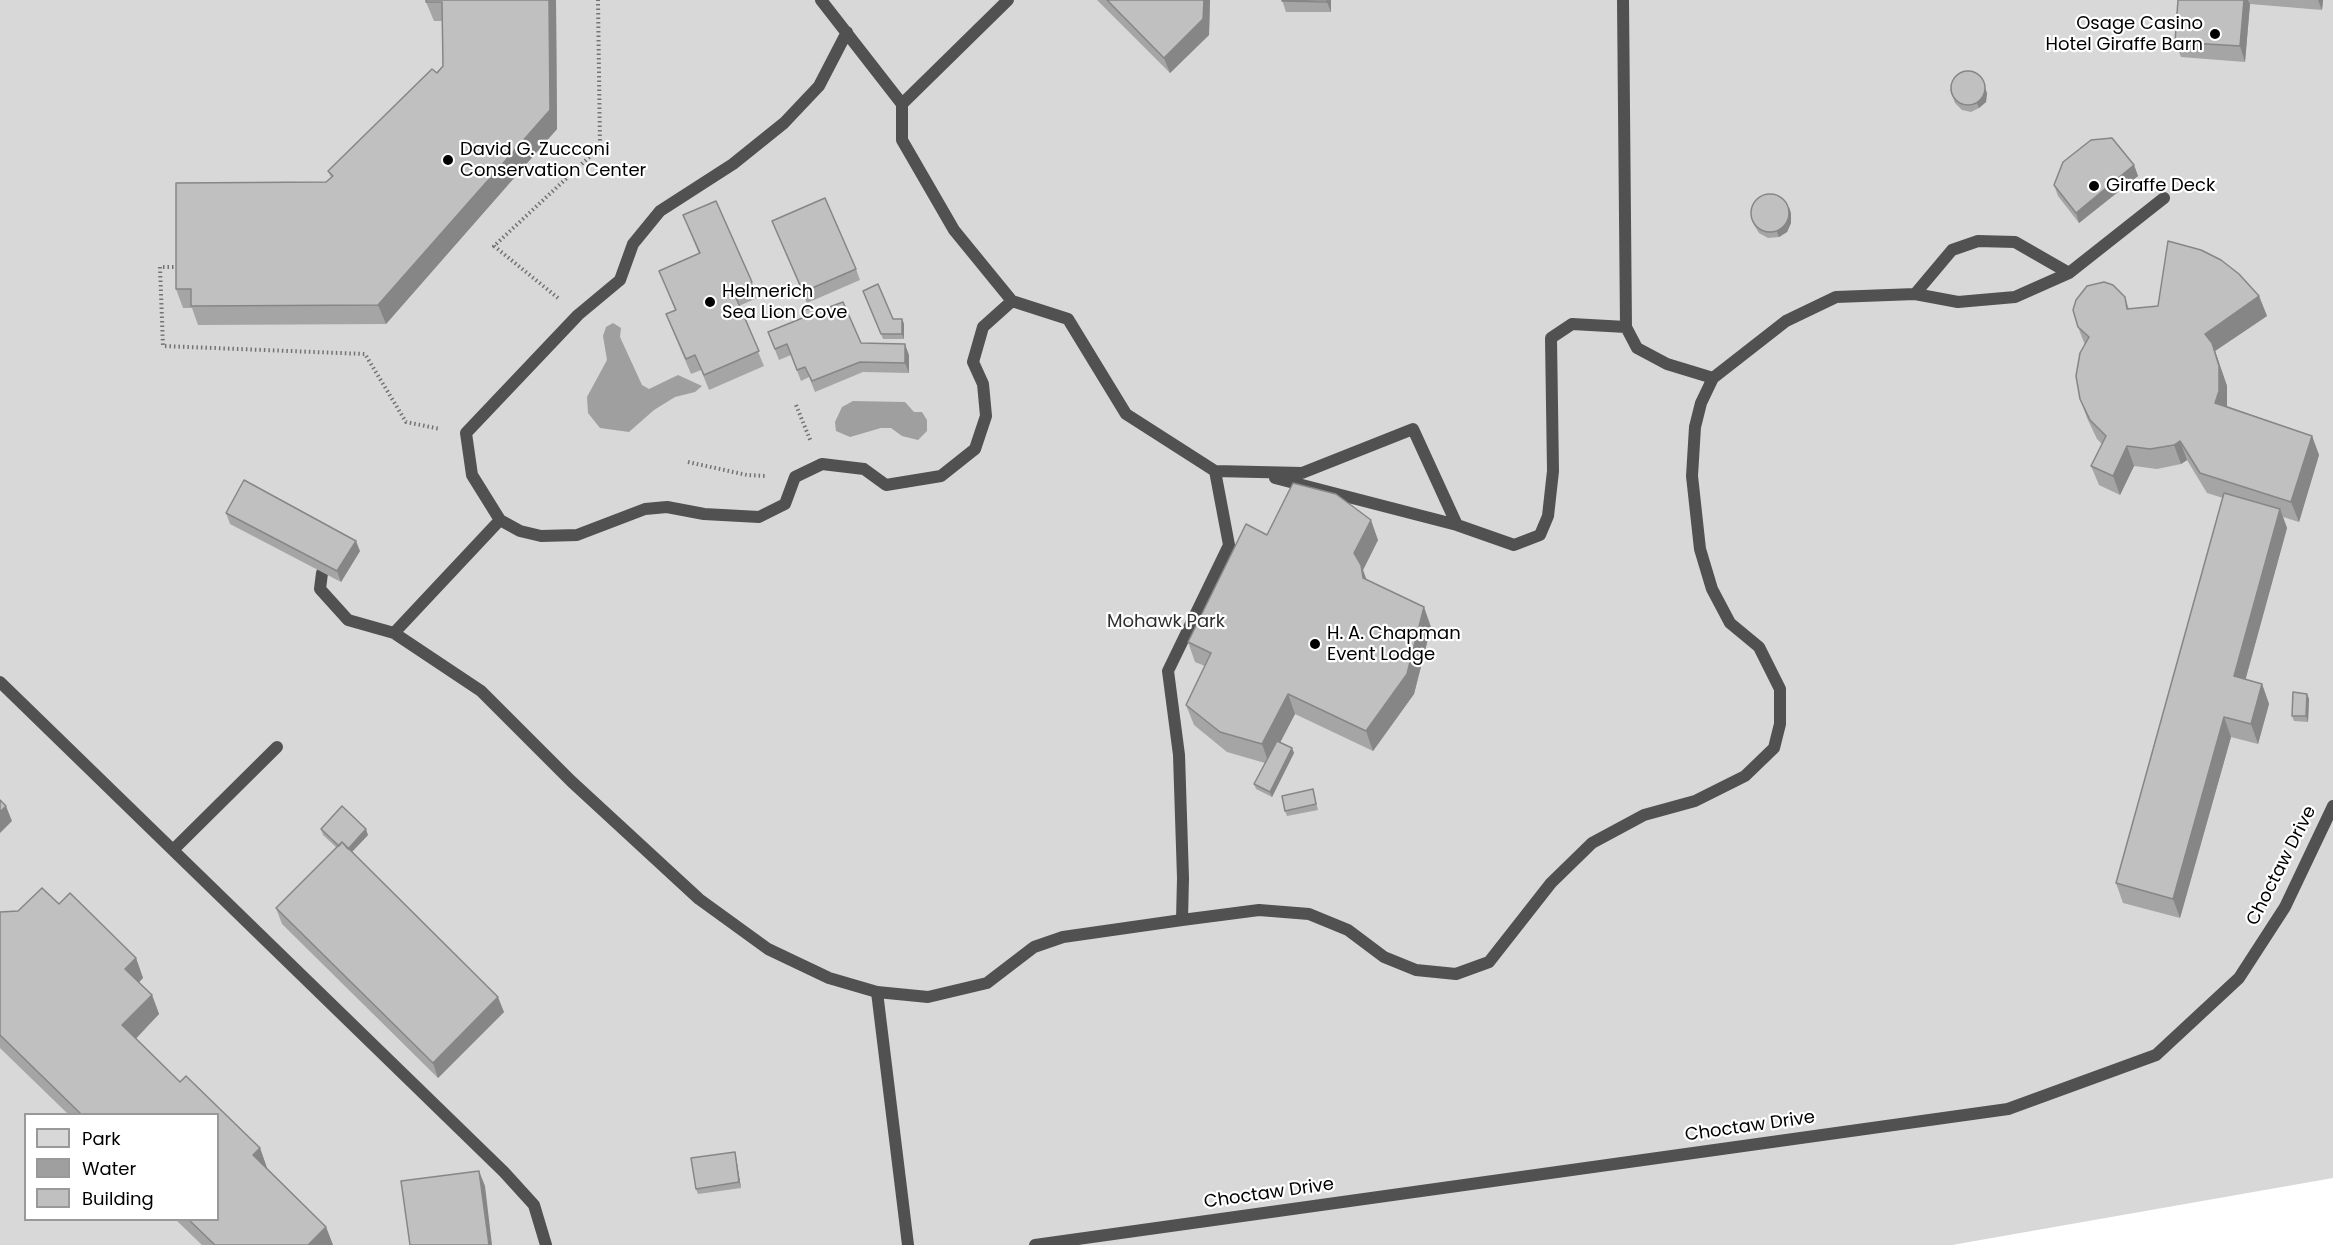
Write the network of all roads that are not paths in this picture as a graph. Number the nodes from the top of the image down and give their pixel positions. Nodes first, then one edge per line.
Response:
1 (821, 0) edge
2 (1008, 0) edge
3 (1623, 0) edge
4 (847, 32) junction
5 (902, 104) junction
6 (2164, 198) dead end
7 (2069, 273) junction
8 (1915, 294) junction
9 (1012, 301) junction
10 (1626, 327) junction
11 (1713, 378) junction
12 (1215, 471) junction
13 (1253, 472) junction
14 (500, 520) junction
15 (1457, 525) junction
16 (322, 573) edge
17 (394, 633) junction
18 (0, 682) edge
19 (277, 747) dead end
20 (2333, 806) edge
21 (173, 850) junction
22 (1182, 920) junction
23 (877, 992) junction
24 (546, 1245) edge
25 (908, 1245) edge
26 (1035, 1245) edge

1 - 4 street
2 - 5 street
3 - 10 street
4 - 5 street
4 - 14 street
5 - 9 street
6 - 7 street
7 - 8 street
7 - 8 street
8 - 11 street
9 - 12 street
9 - 14 street
10 - 11 street
10 - 15 street
11 - 22 street
12 - 13 street
12 - 22 street
13 - 15 street
13 - 15 street
14 - 17 street
16 - 17 street
17 - 23 street
18 - 21 street
19 - 21 street
20 - 26 street, Choctaw Drive
21 - 24 street
22 - 23 street
23 - 25 street

